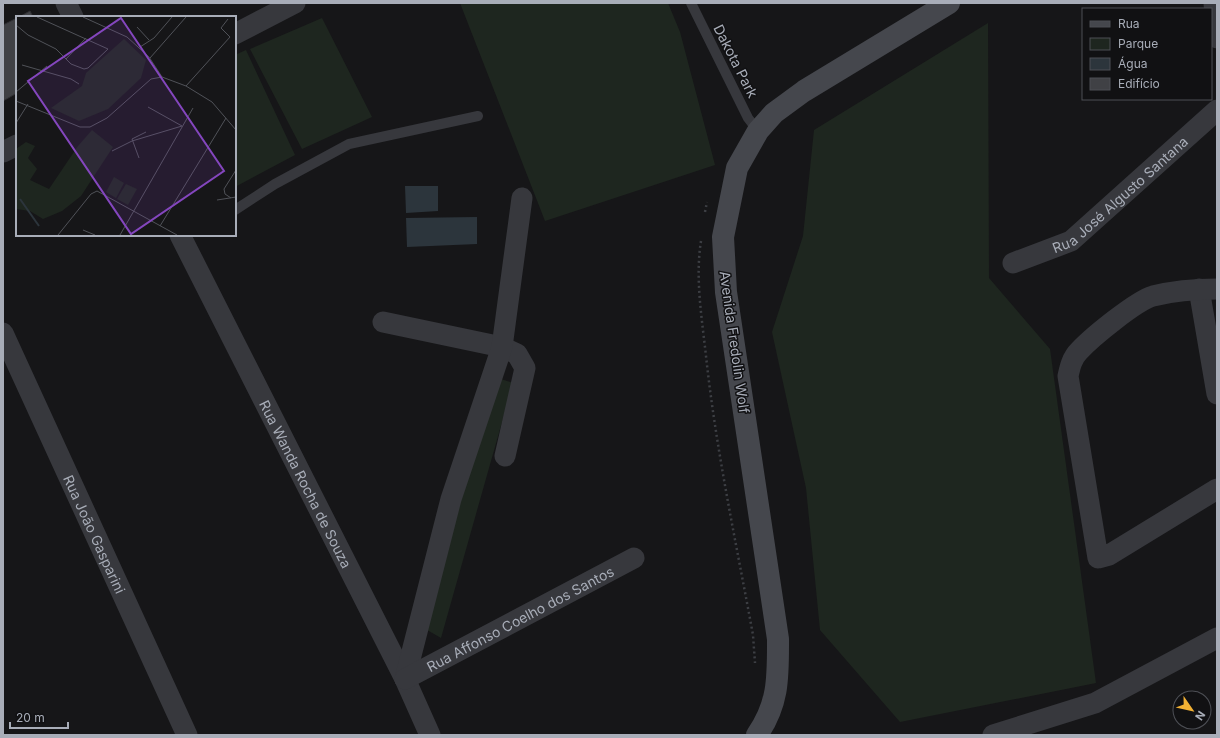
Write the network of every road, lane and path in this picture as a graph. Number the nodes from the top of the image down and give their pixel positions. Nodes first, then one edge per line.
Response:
1 (66, 3) edge
2 (295, 3) edge
3 (691, 3) edge
4 (949, 3) edge
5 (1214, 3) edge
6 (72, 16) edge
7 (236, 33) edge
8 (1217, 38) edge
9 (1217, 110) edge
10 (478, 116) dead end
11 (758, 131) junction
12 (16, 146) edge
13 (3, 152) edge
14 (522, 198) dead end
15 (236, 209) edge
16 (186, 237) edge
17 (1014, 263) dead end
18 (1208, 289) edge
19 (383, 322) dead end
20 (3, 333) edge
21 (502, 347) junction
22 (1217, 394) edge
23 (505, 456) dead end
24 (1217, 489) edge
25 (634, 558) dead end
26 (1217, 638) edge
27 (405, 679) junction
28 (187, 735) edge
29 (430, 735) edge
30 (757, 735) edge
31 (993, 735) edge

1 - 6 street
2 - 7 street
3 - 11 lane, Dakota Park
4 - 11 main road, Avenida Fredolin Wolf
5 - 8 street
9 - 17 street, Rua José Algusto Santana
10 - 15 lane
11 - 30 main road, Avenida Fredolin Wolf
12 - 13 street
14 - 21 street
16 - 27 street, Rua Wanda Rocha de Souza
18 - 22 street
18 - 24 street
19 - 21 street
20 - 28 street, Rua João Gasparini
21 - 23 street
21 - 27 street
25 - 27 street, Rua Affonso Coelho dos Santos
26 - 31 street
27 - 29 street, Rua Wanda Rocha de Souza

